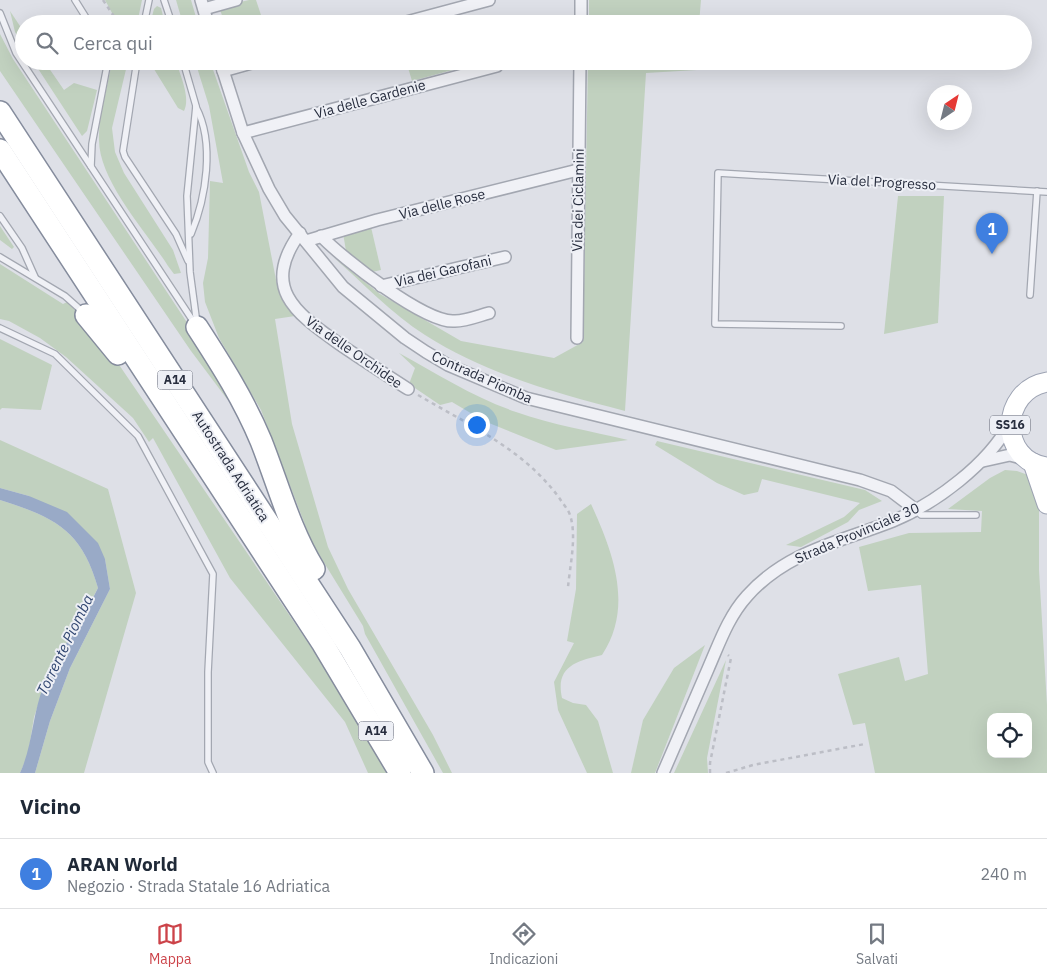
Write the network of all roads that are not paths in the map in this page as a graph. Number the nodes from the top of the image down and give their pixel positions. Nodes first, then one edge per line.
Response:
1 (75, 0) edge
2 (149, 0) edge
3 (164, 0) edge
4 (236, 0) edge
5 (489, 0) edge
6 (582, 0) edge
7 (202, 4) edge
8 (0, 13) edge
9 (84, 15) edge
10 (146, 15) edge
11 (169, 15) edge
12 (433, 15) edge
13 (581, 15) edge
14 (15, 50) edge
15 (27, 70) edge
16 (106, 70) edge
17 (136, 70) edge
18 (186, 70) edge
19 (222, 70) edge
20 (482, 70) edge
21 (580, 70) edge
22 (196, 106) junction
23 (0, 112) edge
24 (243, 133) junction
25 (0, 150) edge
26 (91, 166) junction
27 (578, 170) junction
28 (1037, 191) junction
29 (1047, 192) edge
30 (0, 216) edge
31 (190, 236) junction
32 (321, 236) junction
33 (303, 237) junction
34 (0, 256) edge
35 (505, 257) dead end
36 (190, 265) junction
37 (35, 278) junction
38 (381, 286) junction
39 (1030, 294) dead end
40 (489, 313) dead end
41 (86, 315) joint
42 (841, 326) dead end
43 (197, 327) junction
44 (0, 328) edge
45 (577, 338) dead end
46 (1047, 368) edge
47 (1047, 382) edge
48 (408, 389) road end
49 (1025, 392) junction
50 (1010, 423) junction
51 (981, 462) junction
52 (1036, 463) edge
53 (228, 498) junction
54 (1047, 504) edge
55 (916, 510) junction
56 (976, 515) dead end
57 (350, 648) junction
58 (214, 773) edge
59 (400, 773) edge
60 (423, 773) edge
61 (663, 773) edge

1 - 9 lane
2 - 10 lane
3 - 11 lane
4 - 7 street
5 - 12 street
6 - 13 street
8 - 14 lane
15 - 26 lane
16 - 26 lane
17 - 36 lane
18 - 22 lane
19 - 24 street, Contrada Piomba
20 - 24 street, Via delle Gardenie
21 - 27 street, Via dei Ciclamini
22 - 31 lane
22 - 31 lane
23 - 57 highway, Autostrada Adriatica / A14
24 - 33 street, Contrada Piomba
25 - 53 highway, Autostrada Adriatica / A14
26 - 43 lane
27 - 32 street, Via delle Rose
27 - 45 street, Via dei Ciclamini
28 - 29 lane, Via del Progresso
28 - 39 lane
28 - 42 lane, Via del Progresso
30 - 37 lane
31 - 36 lane
32 - 33 street, Via delle Rose
32 - 38 street
33 - 48 street, Via delle Orchidee
33 - 55 street, Contrada Piomba
34 - 37 lane
35 - 38 street, Via dei Garofani
36 - 43 lane
37 - 41 lane
38 - 40 street
41 - 53 highway
43 - 57 highway
44 - 58 lane
46 - 49 main road, SS16
47 - 49 main road
49 - 50 main road, SS16
50 - 51 street, Strada Provinciale 30
50 - 52 main road, SS16
51 - 52 street, Strada Provinciale 30
51 - 55 street, Strada Provinciale 30
52 - 54 main road, SS16
53 - 59 highway, Autostrada Adriatica / A14
55 - 56 lane
55 - 61 street, Strada Provinciale 30
57 - 60 highway, Autostrada Adriatica / A14

